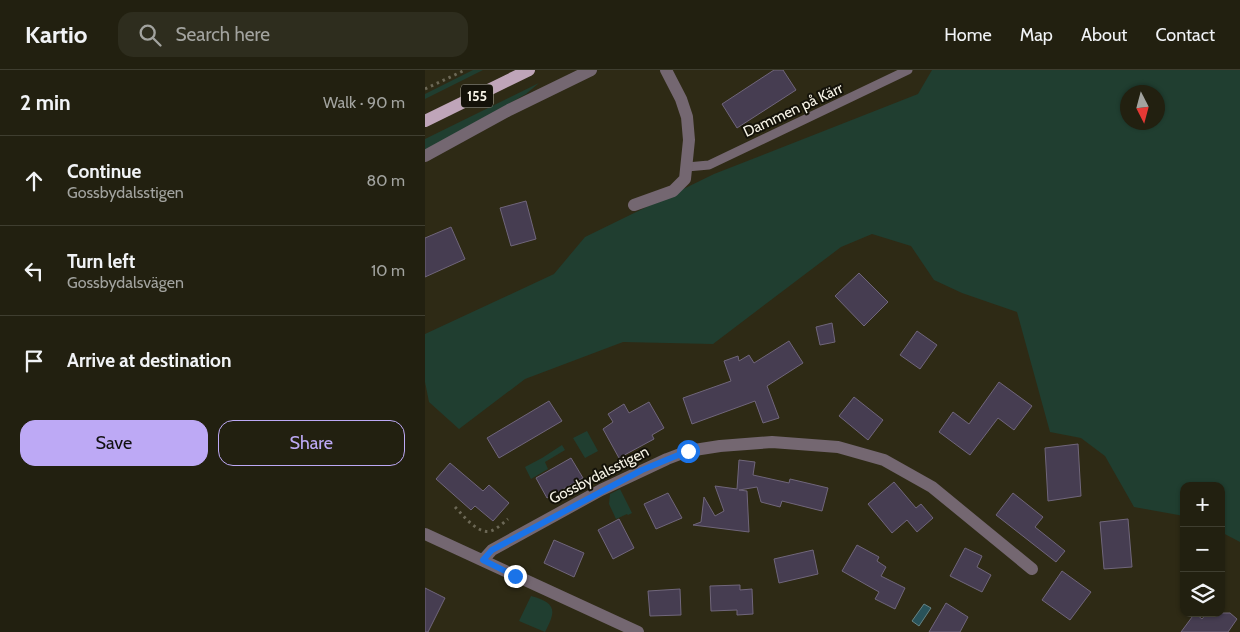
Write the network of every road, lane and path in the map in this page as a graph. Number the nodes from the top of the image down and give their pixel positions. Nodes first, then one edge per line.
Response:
1 (465, 70) edge
2 (529, 70) edge
3 (591, 70) edge
4 (666, 70) edge
5 (908, 70) edge
6 (425, 89) edge
7 (425, 121) edge
8 (425, 156) edge
9 (687, 167) junction
10 (634, 205) dead end
11 (455, 507) dead end
12 (508, 519) dead end
13 (425, 534) edge
14 (483, 560) junction
15 (1033, 569) dead end
16 (638, 632) edge

1 - 6 path
2 - 7 main road, 155
3 - 8 street
4 - 9 street
5 - 9 lane, Dammen på Kärr
9 - 10 street
11 - 12 path
13 - 14 street
14 - 15 street, Gossbydalsstigen
14 - 16 street

